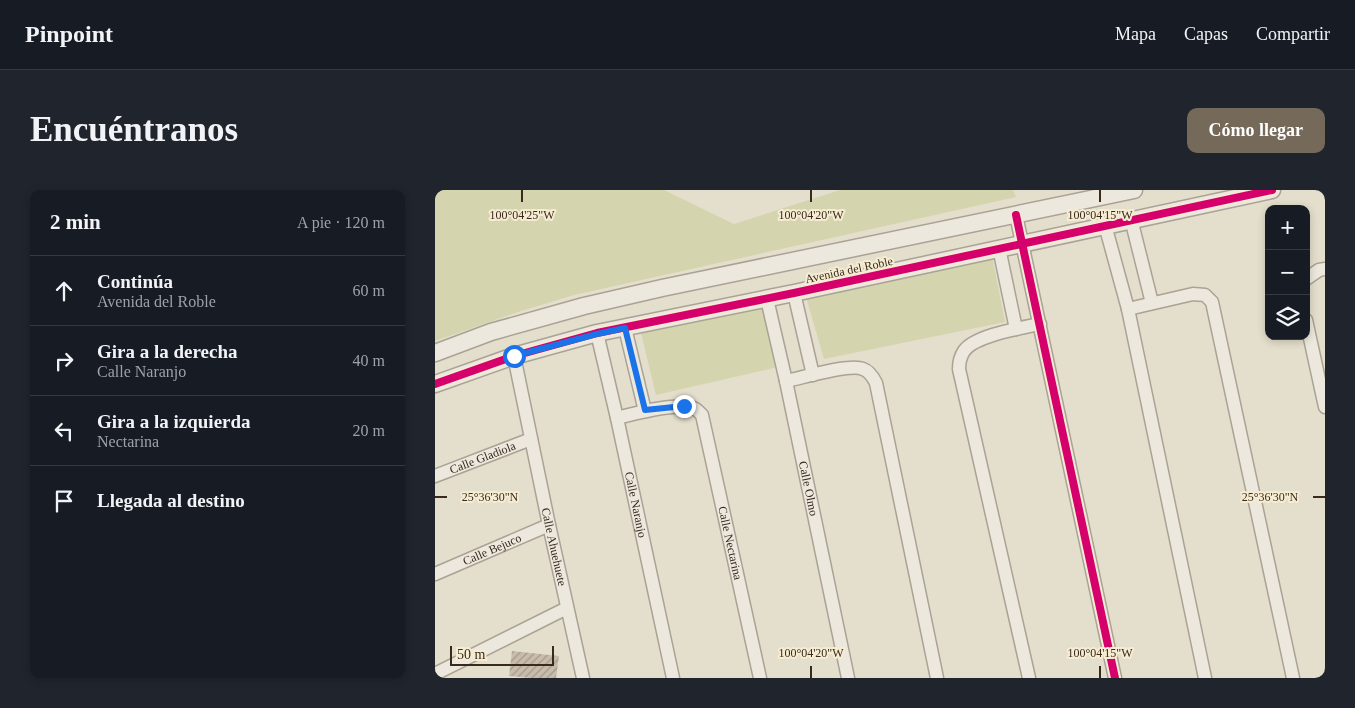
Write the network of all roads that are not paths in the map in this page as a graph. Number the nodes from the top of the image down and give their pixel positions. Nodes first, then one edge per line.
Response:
1 (1134, 190) edge
2 (1272, 190) edge
3 (1016, 215) junction
4 (1131, 219) junction
5 (1105, 225) junction
6 (1023, 244) junction
7 (999, 248) junction
8 (1325, 269) edge
9 (1310, 276) edge
10 (793, 293) junction
11 (767, 299) junction
12 (1152, 303) junction
13 (1128, 309) junction
14 (1040, 324) junction
15 (625, 328) junction
16 (1016, 329) junction
17 (597, 334) junction
18 (1310, 338) edge
19 (435, 353) edge
20 (514, 356) junction
21 (813, 375) junction
22 (786, 381) junction
23 (435, 384) edge
24 (1325, 407) edge
25 (645, 410) junction
26 (617, 418) junction
27 (531, 439) junction
28 (435, 476) edge
29 (549, 525) junction
30 (435, 574) edge
31 (567, 608) junction
32 (435, 674) edge
33 (583, 678) edge
34 (673, 678) edge
35 (760, 678) edge
36 (848, 678) edge
37 (937, 678) edge
38 (1029, 678) edge
39 (1115, 678) edge
40 (1205, 678) edge
41 (1293, 678) edge

1 - 3 street, Avenida del Roble
2 - 4 street, Avenida del Roble
3 - 6 street
3 - 19 street, Avenida del Roble
4 - 5 street, Avenida del Roble
4 - 12 street
5 - 6 street, Avenida del Roble
5 - 13 street
6 - 7 street, Avenida del Roble
6 - 14 street
7 - 10 street, Avenida del Roble
7 - 16 street
8 - 9 street
10 - 11 street, Avenida del Roble
10 - 21 street
11 - 15 street, Avenida del Roble
11 - 22 street, Calle Olmo
12 - 13 street
12 - 41 street
13 - 40 street
14 - 16 street
14 - 39 street
15 - 17 street, Avenida del Roble
15 - 25 street
16 - 38 street
17 - 20 street, Avenida del Roble
17 - 26 street, Calle Naranjo
18 - 24 street
20 - 23 street, Avenida del Roble
20 - 27 street, Calle Ahuehuete
21 - 22 street
21 - 37 street
22 - 36 street, Calle Olmo
25 - 26 street
25 - 35 street, Calle Nectarina
26 - 34 street, Calle Naranjo
27 - 28 street, Calle Gladiola
27 - 29 street, Calle Ahuehuete
29 - 30 street, Calle Bejuco
29 - 31 street, Calle Ahuehuete
31 - 32 street
31 - 33 street, Calle Ahuehuete

